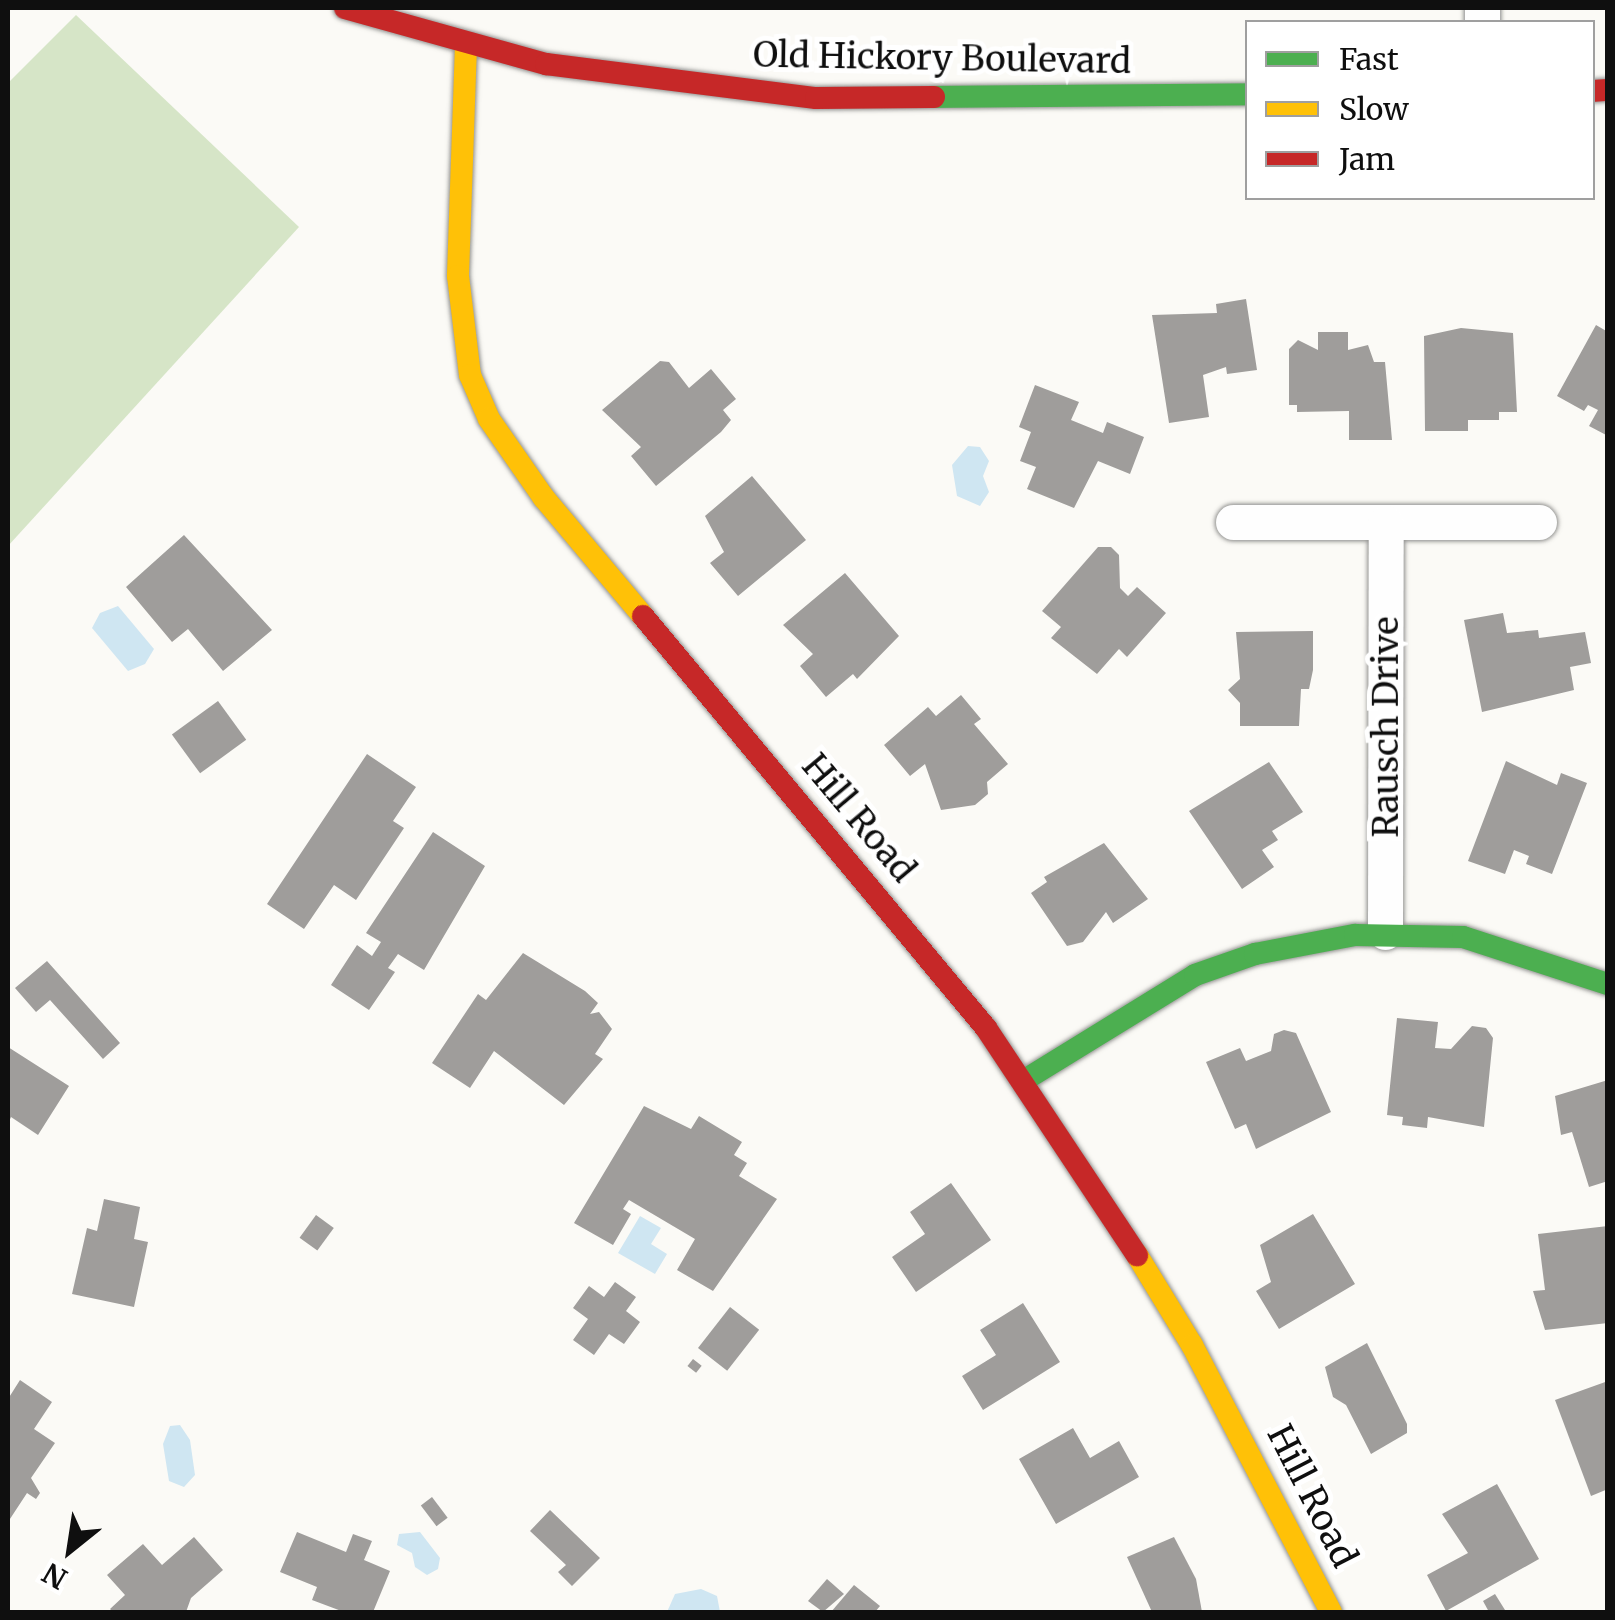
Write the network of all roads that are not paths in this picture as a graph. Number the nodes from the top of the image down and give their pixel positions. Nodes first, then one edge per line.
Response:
1 (346, 8) edge
2 (466, 45) junction
3 (1245, 94) edge
4 (1233, 522) dead end
5 (1539, 522) dead end
6 (1386, 523) junction
7 (1386, 932) junction
8 (1608, 984) edge
9 (1023, 1081) junction
10 (1331, 1612) edge

1 - 2 street, Old Hickory Boulevard
2 - 3 street, Old Hickory Boulevard
2 - 9 street, Hill Road
4 - 6 street
5 - 6 street
6 - 7 street, Rausch Drive
7 - 8 street
7 - 9 street
9 - 10 street, Hill Road

